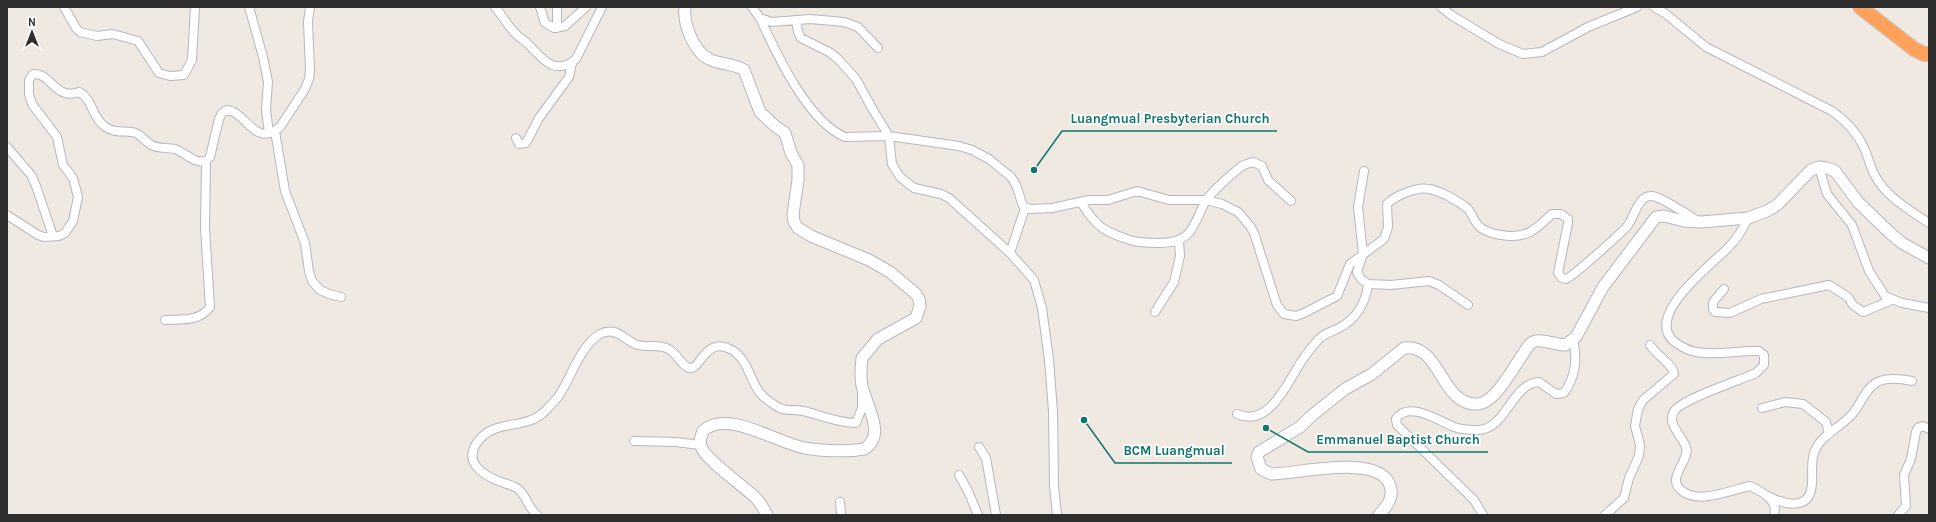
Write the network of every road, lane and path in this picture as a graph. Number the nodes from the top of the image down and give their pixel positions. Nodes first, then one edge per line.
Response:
1 (64, 7) edge
2 (195, 7) edge
3 (249, 7) edge
4 (310, 7) edge
5 (495, 7) edge
6 (540, 7) edge
7 (557, 7) edge
8 (586, 7) edge
9 (602, 7) edge
10 (685, 7) edge
11 (752, 7) edge
12 (1440, 7) edge
13 (1637, 7) edge
14 (1654, 7) edge
15 (1860, 7) edge
16 (760, 18) junction
17 (796, 20) junction
18 (557, 28) junction
19 (878, 48) dead end
20 (1929, 54) edge
21 (572, 63) junction
22 (272, 132) junction
23 (889, 136) junction
24 (516, 138) dead end
25 (7, 146) edge
26 (206, 161) junction
27 (1819, 167) junction
28 (1364, 171) dead end
29 (1206, 200) junction
30 (1291, 201) dead end
31 (1081, 202) junction
32 (1026, 208) junction
33 (7, 215) edge
34 (1748, 218) junction
35 (1701, 222) junction
36 (1929, 223) edge
37 (53, 236) junction
38 (1179, 241) junction
39 (1010, 253) junction
40 (1363, 254) junction
41 (1929, 258) edge
42 (1368, 284) junction
43 (1724, 289) dead end
44 (341, 297) dead end
45 (1892, 300) junction
46 (1468, 306) dead end
47 (1929, 308) edge
48 (1155, 312) dead end
49 (165, 320) dead end
50 (1573, 341) junction
51 (1650, 345) dead end
52 (1912, 381) dead end
53 (862, 386) junction
54 (1762, 408) dead end
55 (1237, 414) dead end
56 (1929, 429) edge
57 (1829, 434) junction
58 (634, 441) dead end
59 (700, 445) junction
60 (979, 447) dead end
61 (959, 475) dead end
62 (1768, 496) junction
63 (840, 502) dead end
64 (537, 515) edge
65 (767, 515) edge
66 (841, 515) edge
67 (978, 515) edge
68 (996, 515) edge
69 (1057, 515) edge
70 (1379, 515) edge
71 (1483, 515) edge
72 (1605, 515) edge
73 (1774, 515) edge
74 (1898, 515) edge

1 - 2 street
3 - 22 street
4 - 22 street
5 - 21 street
6 - 18 street
7 - 18 street
8 - 18 street
9 - 21 street
10 - 53 street
11 - 16 street
12 - 13 street
14 - 36 street
15 - 20 highway
16 - 17 street
16 - 23 street
17 - 19 street
17 - 23 street
21 - 24 street
22 - 26 street
22 - 44 street
23 - 32 street
23 - 39 street
25 - 37 street
26 - 37 street
26 - 49 street
27 - 34 street
27 - 41 street
27 - 45 street
28 - 40 street
29 - 30 street
29 - 31 street
29 - 38 street
29 - 40 street
31 - 32 street
31 - 38 street
32 - 39 street
33 - 37 street
34 - 35 street
34 - 62 street
35 - 40 street
35 - 50 street
38 - 48 street
39 - 69 street
40 - 42 street
42 - 46 street
42 - 55 street
43 - 45 street
45 - 47 street
50 - 70 street
50 - 71 street
51 - 72 street
52 - 57 street
53 - 59 street
53 - 64 street
54 - 57 street
56 - 74 street
57 - 62 street
58 - 59 street
59 - 65 street
60 - 68 street
61 - 67 street
62 - 73 street
63 - 66 street

